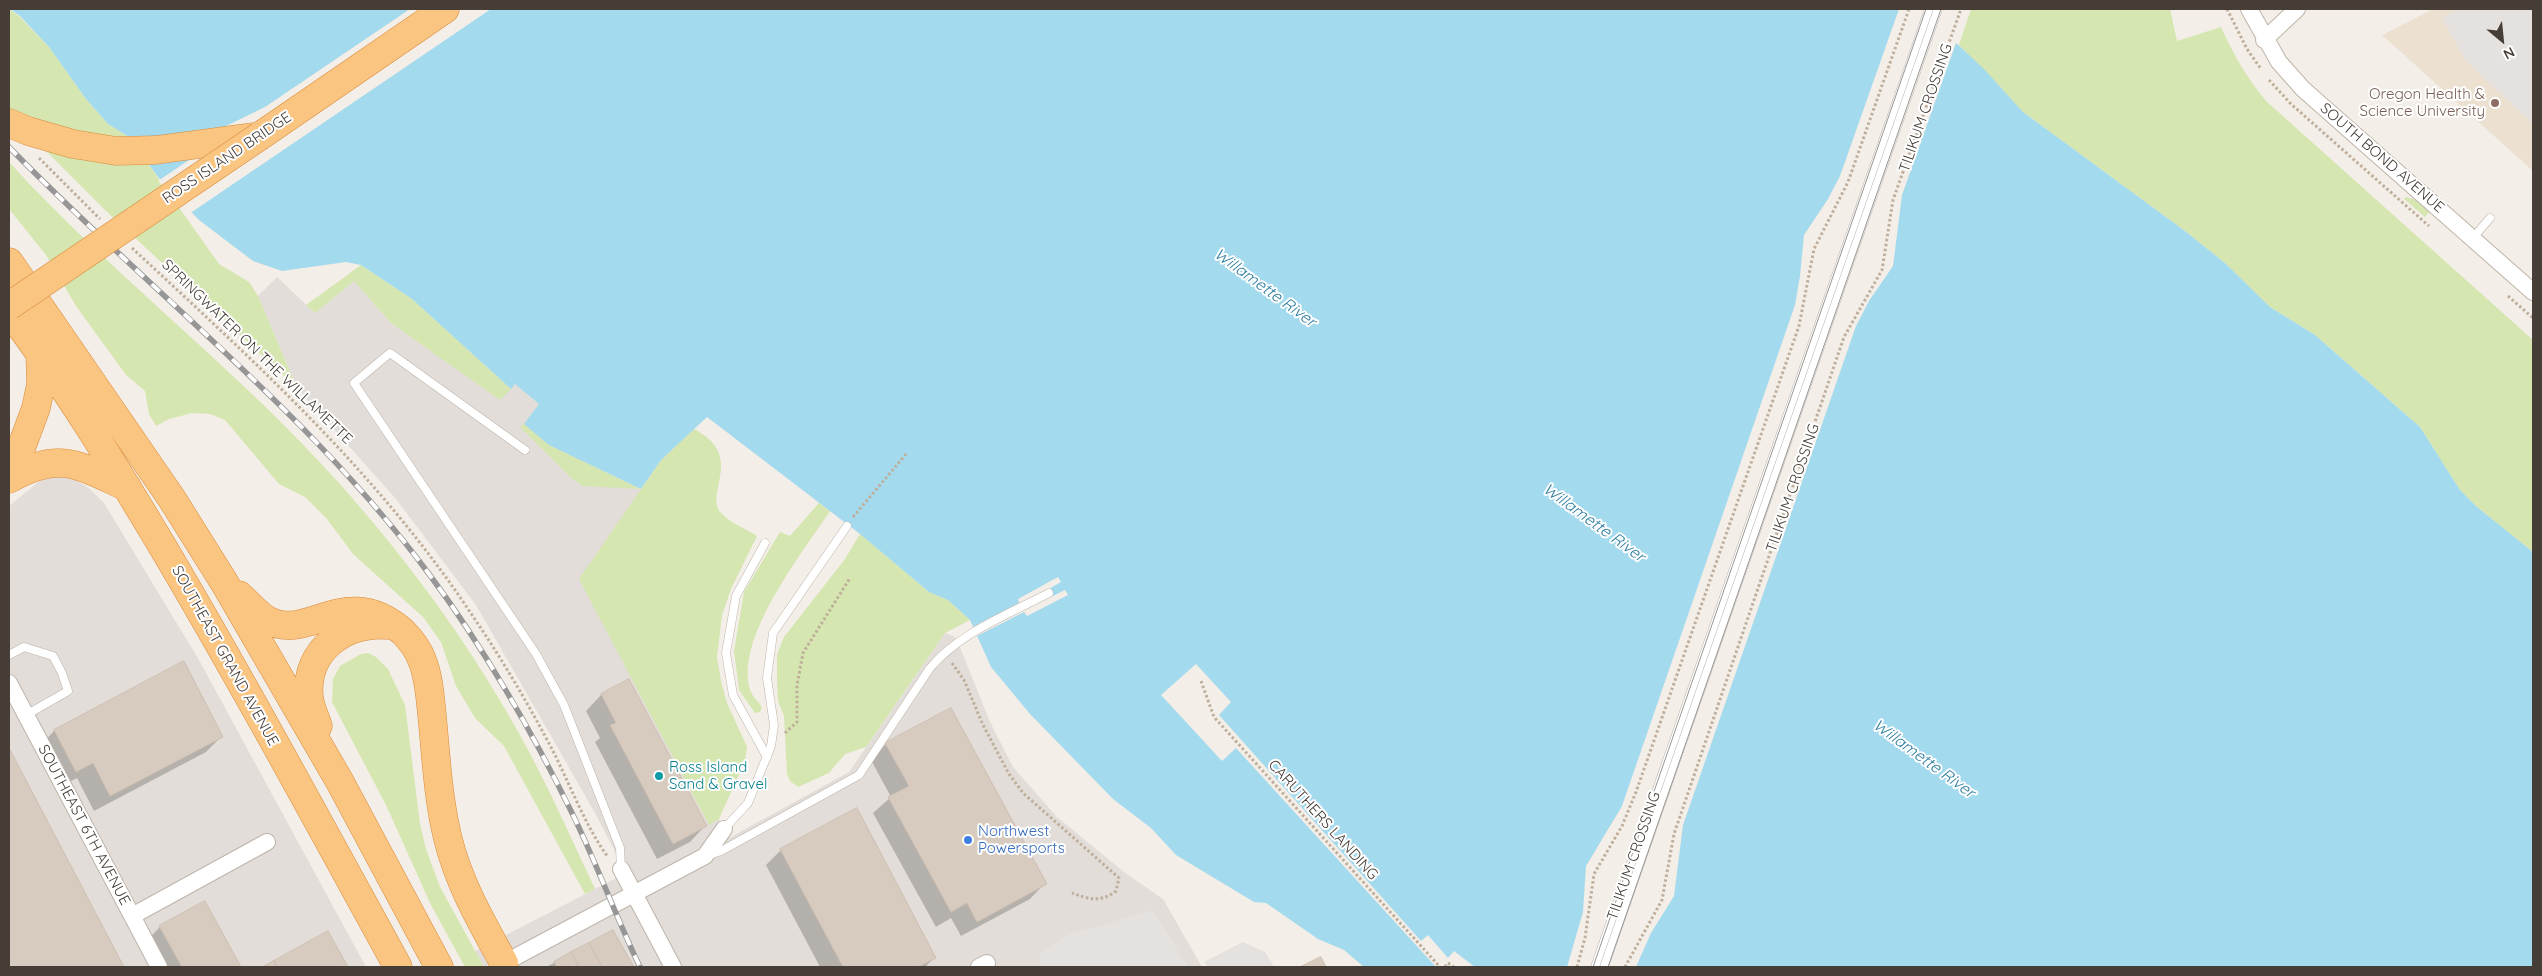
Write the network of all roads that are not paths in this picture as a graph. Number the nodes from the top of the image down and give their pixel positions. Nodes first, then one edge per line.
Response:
1 (445, 9) edge
2 (1929, 9) edge
3 (1938, 9) edge
4 (2249, 9) edge
5 (2297, 9) edge
6 (2264, 40) junction
7 (9, 123) edge
8 (260, 136) junction
9 (2490, 218) dead end
10 (2473, 238) junction
11 (9, 262) edge
12 (2533, 292) edge
13 (20, 300) edge
14 (9, 311) edge
15 (40, 351) junction
16 (525, 450) dead end
17 (9, 479) edge
18 (127, 487) junction
19 (846, 526) road end
20 (765, 543) dead end
21 (224, 582) junction
22 (1049, 593) dead end
23 (394, 625) junction
24 (9, 655) edge
25 (9, 683) edge
26 (26, 714) junction
27 (767, 756) junction
28 (340, 782) junction
29 (724, 829) joint
30 (267, 842) dead end
31 (705, 856) junction
32 (621, 869) joint
33 (633, 895) junction
34 (132, 916) junction
35 (504, 963) joint
36 (160, 967) edge
37 (398, 967) edge
38 (439, 967) edge
39 (673, 967) edge
40 (1595, 967) edge
41 (1604, 967) edge

1 - 8 highway, ROSS ISLAND BRIDGE
2 - 40 lane, TILIKUM CROSSING
3 - 41 lane, TILIKUM CROSSING
4 - 6 street, SOUTH BOND AVENUE
5 - 6 street
6 - 10 street, SOUTH BOND AVENUE
7 - 8 highway
8 - 13 highway, ROSS ISLAND BRIDGE, bridge
9 - 10 lane
10 - 12 street, SOUTH BOND AVENUE
11 - 13 highway
13 - 21 highway
14 - 15 highway, SOUTHEAST GRAND AVENUE
15 - 17 highway
15 - 18 highway, SOUTHEAST GRAND AVENUE
16 - 32 lane
17 - 18 highway
18 - 37 highway, SOUTHEAST GRAND AVENUE
19 - 27 lane
20 - 27 lane
21 - 23 highway
21 - 28 highway
22 - 31 lane
23 - 28 highway
23 - 35 highway
24 - 26 lane
25 - 26 street, SOUTHEAST 6TH AVENUE
26 - 34 street, SOUTHEAST 6TH AVENUE
27 - 29 lane
28 - 38 highway
29 - 31 street
30 - 34 street
31 - 33 street
32 - 33 street
33 - 35 street
33 - 39 street
34 - 36 street, SOUTHEAST 6TH AVENUE

